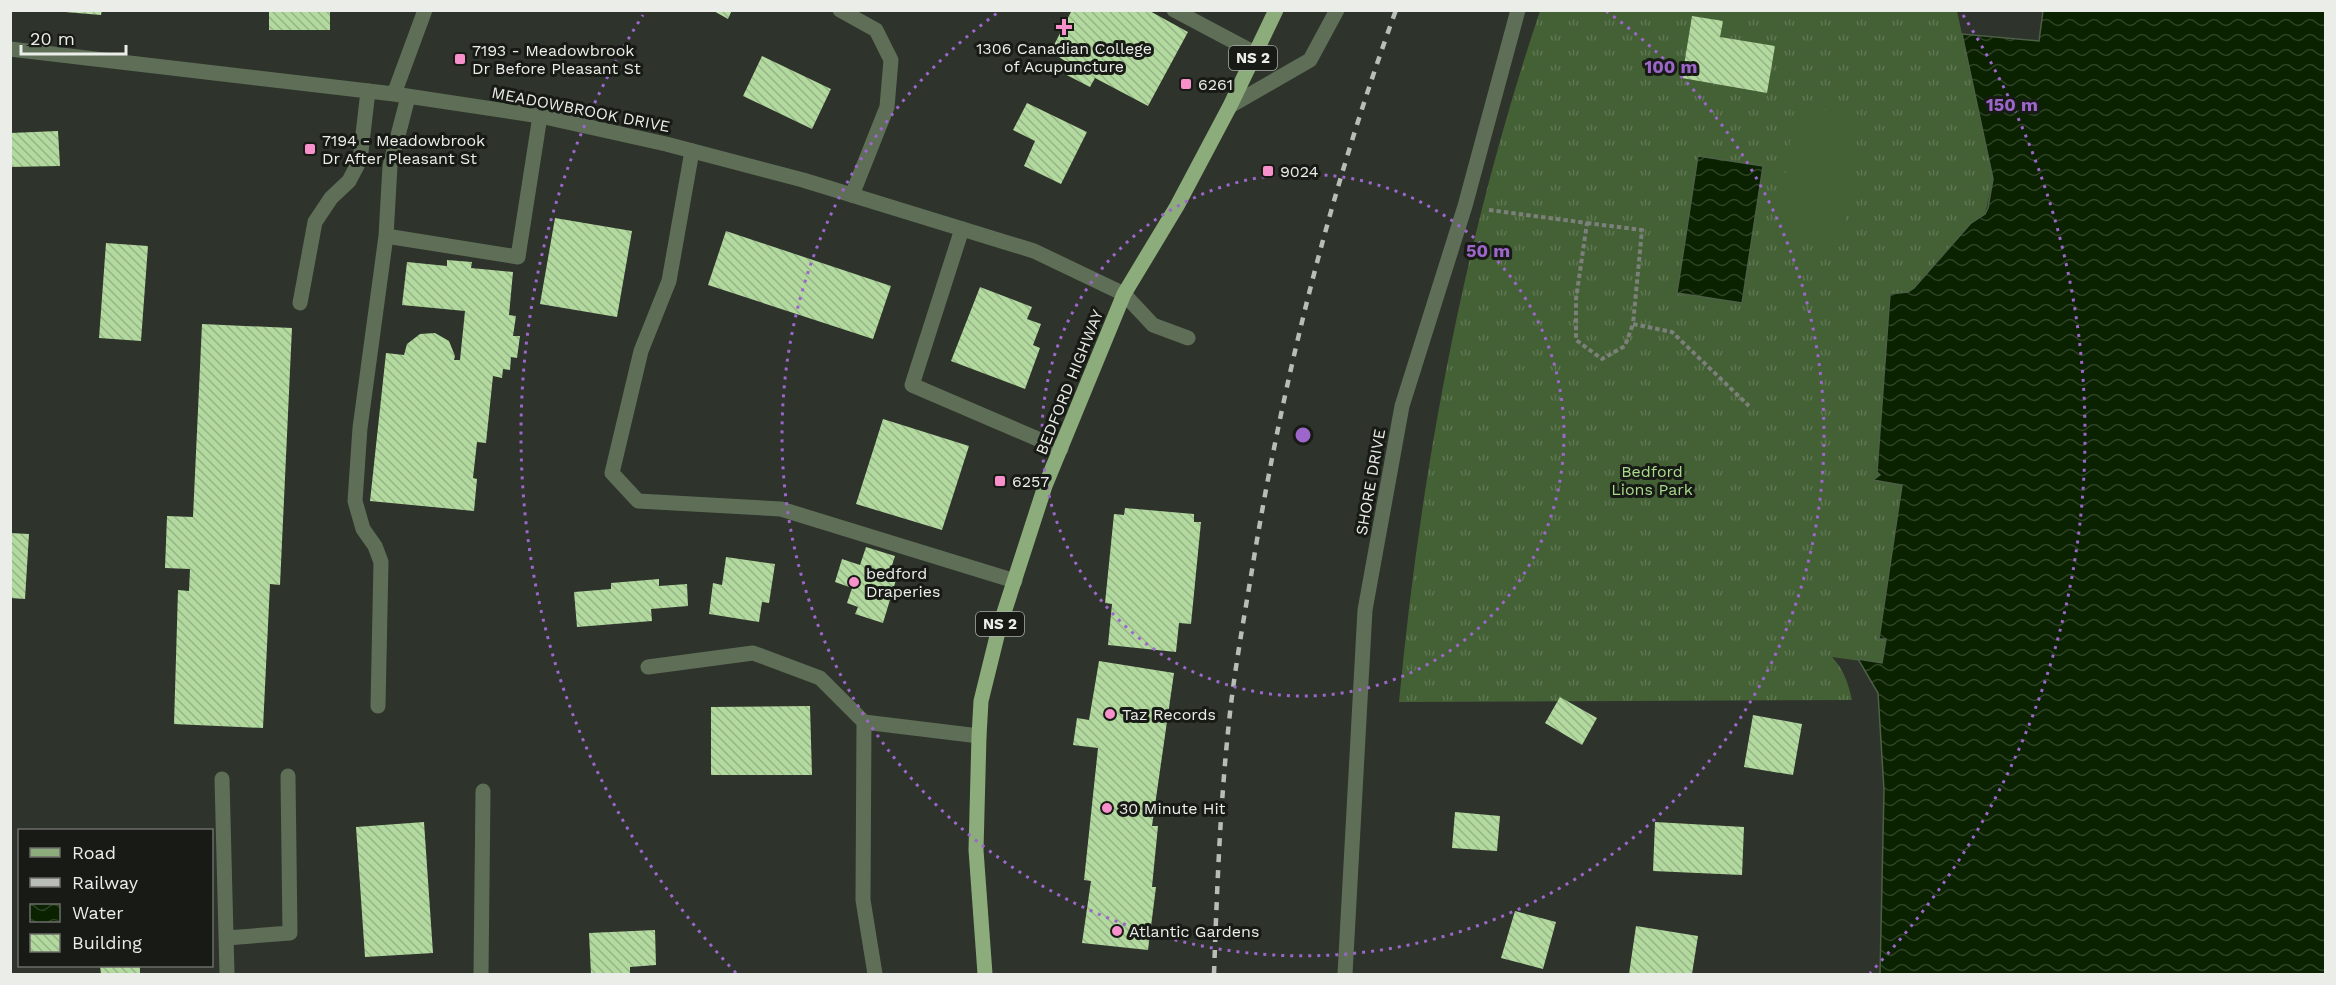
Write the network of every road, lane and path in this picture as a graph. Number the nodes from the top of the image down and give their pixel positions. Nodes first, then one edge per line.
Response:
1 (425, 10) edge
2 (840, 10) edge
3 (1174, 10) edge
4 (1276, 10) edge
5 (1337, 10) edge
6 (1518, 10) edge
7 (10, 49) edge
8 (1255, 53) junction
9 (368, 91) junction
10 (401, 95) junction
11 (1230, 106) junction
12 (540, 116) junction
13 (692, 151) junction
14 (852, 195) junction
15 (1465, 206) junction
16 (1587, 223) junction
17 (962, 229) junction
18 (386, 236) junction
19 (1124, 294) junction
20 (300, 303) dead end
21 (1633, 324) junction
22 (1188, 338) dead end
23 (1749, 406) dead end
24 (1061, 448) junction
25 (1015, 581) junction
26 (648, 667) dead end
27 (378, 706) dead end
28 (864, 722) junction
29 (979, 736) junction
30 (288, 776) dead end
31 (222, 779) dead end
32 (483, 791) dead end
33 (226, 938) junction
34 (227, 975) edge
35 (481, 975) edge
36 (875, 975) edge
37 (985, 975) edge
38 (1345, 975) edge

1 - 10 street
2 - 14 street
3 - 8 street
4 - 8 main road, BEDFORD HIGHWAY / NS 2
5 - 11 street
6 - 15 street, SHORE DRIVE
7 - 9 street, MEADOWBROOK DRIVE
8 - 11 main road, BEDFORD HIGHWAY / NS 2
9 - 10 street, MEADOWBROOK DRIVE
9 - 20 street
10 - 12 street, MEADOWBROOK DRIVE
10 - 18 street
11 - 19 main road, BEDFORD HIGHWAY / NS 2
12 - 13 street, MEADOWBROOK DRIVE
12 - 18 street
13 - 14 street, MEADOWBROOK DRIVE
13 - 25 street
14 - 17 street, MEADOWBROOK DRIVE
15 - 16 path
15 - 38 street, SHORE DRIVE
16 - 21 path
16 - 21 path
17 - 19 street, MEADOWBROOK DRIVE
17 - 24 street
18 - 27 street
19 - 22 street
19 - 24 main road, BEDFORD HIGHWAY / NS 2
21 - 23 path
24 - 25 main road, BEDFORD HIGHWAY / NS 2
25 - 29 main road, BEDFORD HIGHWAY / NS 2
26 - 28 street
28 - 29 street
28 - 36 street
29 - 37 main road, BEDFORD HIGHWAY / NS 2
30 - 33 street
31 - 33 street
32 - 35 street
33 - 34 street

